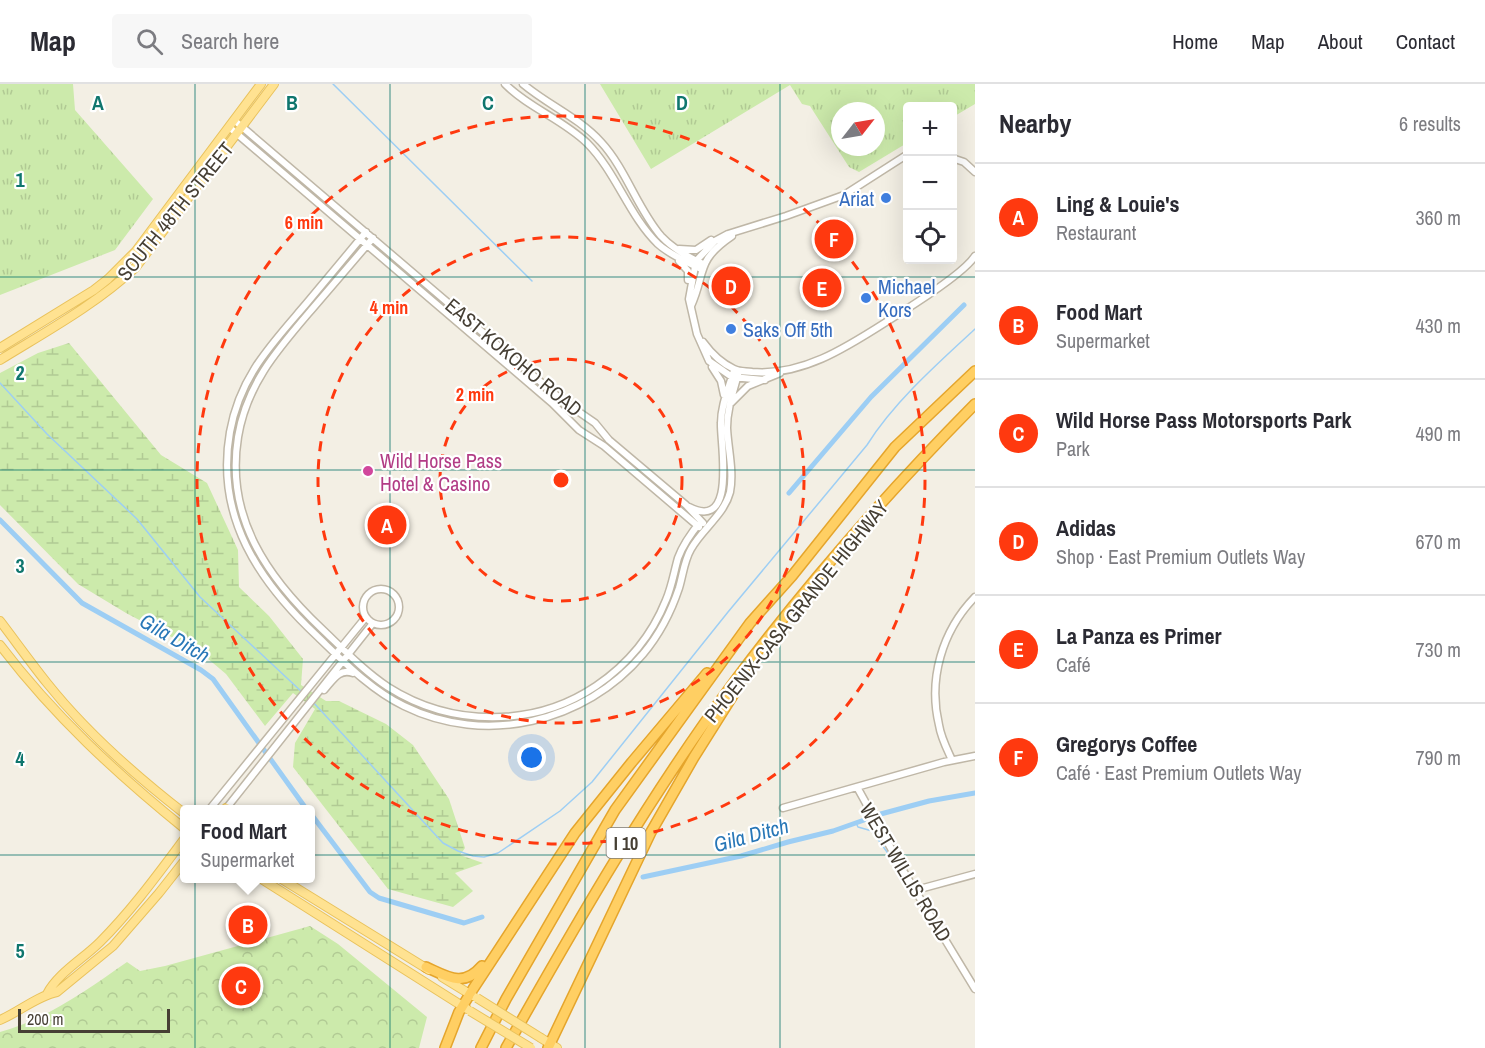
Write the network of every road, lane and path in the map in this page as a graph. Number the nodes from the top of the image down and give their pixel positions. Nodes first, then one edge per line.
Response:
1 (261, 84) edge
2 (274, 84) edge
3 (505, 84) edge
4 (523, 84) edge
5 (570, 115) junction
6 (232, 123) junction
7 (564, 123) junction
8 (239, 130) junction
9 (905, 156) edge
10 (957, 160) edge
11 (975, 172) edge
12 (740, 230) junction
13 (366, 232) junction
14 (728, 234) junction
15 (373, 238) junction
16 (361, 239) junction
17 (367, 244) junction
18 (674, 248) junction
19 (667, 251) junction
20 (975, 256) edge
21 (699, 265) junction
22 (690, 292) junction
23 (691, 306) junction
24 (697, 334) junction
25 (0, 348) edge
26 (512, 356) junction
27 (0, 360) edge
28 (709, 361) junction
29 (506, 363) junction
30 (975, 363) edge
31 (737, 370) junction
32 (975, 371) edge
33 (783, 372) junction
34 (734, 378) junction
35 (765, 380) junction
36 (724, 400) junction
37 (944, 400) junction
38 (975, 404) edge
39 (728, 416) junction
40 (606, 437) junction
41 (600, 444) junction
42 (686, 505) junction
43 (699, 523) junction
44 (706, 530) junction
45 (279, 584) junction
46 (273, 588) junction
47 (285, 590) junction
48 (278, 596) junction
49 (975, 597) edge
50 (366, 617) junction
51 (0, 621) edge
52 (373, 623) junction
53 (750, 623) junction
54 (0, 645) edge
55 (341, 647) junction
56 (761, 649) junction
57 (335, 654) junction
58 (348, 654) junction
59 (626, 660) junction
60 (343, 661) junction
61 (632, 666) junction
62 (357, 674) junction
63 (315, 696) junction
64 (477, 716) junction
65 (476, 725) junction
66 (975, 756) edge
67 (952, 760) junction
68 (856, 787) junction
69 (213, 805) edge
70 (229, 805) edge
71 (783, 808) dead end
72 (180, 810) edge
73 (180, 825) edge
74 (180, 845) edge
75 (180, 866) edge
76 (975, 874) edge
77 (266, 883) edge
78 (287, 883) edge
79 (916, 890) junction
80 (145, 892) junction
81 (154, 899) junction
82 (99, 943) junction
83 (501, 943) junction
84 (107, 951) junction
85 (426, 967) junction
86 (975, 988) edge
87 (47, 994) junction
88 (473, 996) junction
89 (466, 1008) junction
90 (0, 1020) edge
91 (552, 1047) edge
92 (445, 1048) edge
93 (481, 1048) edge
94 (506, 1048) edge
95 (531, 1048) edge

1 - 6 main road, SOUTH 48TH STREET
2 - 8 main road, SOUTH 48TH STREET
3 - 7 street
4 - 5 street
5 - 7 street
5 - 18 street
6 - 8 street, EAST KOKOHO ROAD
6 - 25 main road, SOUTH 48TH STREET
7 - 19 street
8 - 13 street, EAST KOKOHO ROAD
8 - 16 street, EAST KOKOHO ROAD
8 - 27 main road, SOUTH 48TH STREET
9 - 12 street
10 - 11 street
12 - 14 street
12 - 21 street
13 - 15 street, EAST KOKOHO ROAD
13 - 16 street
14 - 18 street
14 - 21 street
15 - 17 street
15 - 26 street, EAST KOKOHO ROAD
16 - 17 street, EAST KOKOHO ROAD
16 - 46 street
17 - 29 street, EAST KOKOHO ROAD
17 - 45 street
18 - 21 street
19 - 21 street
19 - 22 street
20 - 33 street
21 - 22 street
21 - 23 street
22 - 23 street
23 - 24 street
24 - 28 street
24 - 31 street
26 - 29 street
26 - 40 street, EAST KOKOHO ROAD
28 - 34 street
28 - 36 street
29 - 41 street, EAST KOKOHO ROAD
30 - 37 highway
31 - 33 street
31 - 34 street
32 - 37 highway, I 10
33 - 35 street
34 - 35 street
34 - 36 street
34 - 39 street
35 - 39 street
36 - 42 street
37 - 53 highway, PHOENIX-CASA GRANDE HIGHWAY / I 10
38 - 56 highway, PHOENIX-CASA GRANDE HIGHWAY / I 10
39 - 44 street
40 - 41 street
40 - 42 street, EAST KOKOHO ROAD
41 - 43 street, EAST KOKOHO ROAD
42 - 43 street, EAST KOKOHO ROAD
43 - 44 street, EAST KOKOHO ROAD
43 - 59 street
44 - 61 street
45 - 46 street
45 - 47 street
46 - 48 street
47 - 48 street
47 - 55 street
48 - 57 street
49 - 67 street
50 - 52 street
50 - 52 street
50 - 55 street
51 - 72 main road
52 - 58 street
53 - 83 highway
53 - 93 highway, PHOENIX-CASA GRANDE HIGHWAY / I 10
54 - 73 main road
55 - 57 street
55 - 58 street
56 - 91 highway
56 - 94 highway, PHOENIX-CASA GRANDE HIGHWAY / I 10
57 - 60 street
57 - 69 street
58 - 60 street
58 - 64 street
59 - 61 street
59 - 64 street
60 - 62 street
60 - 63 street
61 - 65 street
62 - 63 street
62 - 65 street
63 - 70 street
64 - 65 street
66 - 67 street
67 - 68 street
68 - 71 street
68 - 79 street, WEST WILLIS ROAD
74 - 80 main road
75 - 81 main road
76 - 79 street
77 - 89 main road
78 - 85 main road
79 - 86 street, WEST WILLIS ROAD
80 - 81 main road
80 - 82 main road
81 - 84 main road
82 - 84 main road
82 - 87 main road
83 - 85 highway
83 - 88 highway
84 - 87 main road
85 - 88 main road
87 - 90 main road
88 - 89 highway
88 - 91 main road, bridge
89 - 92 highway
89 - 95 main road, bridge

